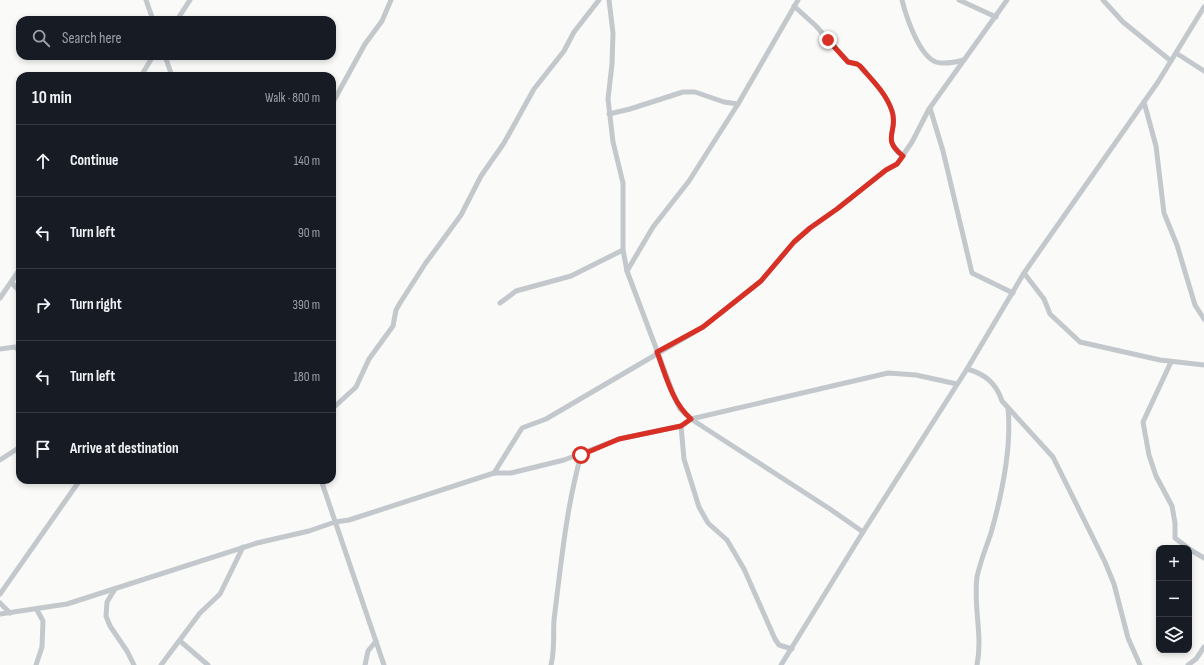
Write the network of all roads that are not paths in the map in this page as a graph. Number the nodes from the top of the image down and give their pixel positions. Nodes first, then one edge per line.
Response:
1 (146, 0) edge
2 (190, 0) edge
3 (391, 0) edge
4 (599, 0) edge
5 (609, 0) edge
6 (798, 0) edge
7 (902, 0) edge
8 (959, 0) edge
9 (1007, 0) edge
10 (1103, 0) edge
11 (794, 6) junction
12 (1204, 7) edge
13 (152, 16) edge
14 (180, 16) edge
15 (996, 17) junction
16 (1176, 53) junction
17 (151, 60) edge
18 (166, 60) edge
19 (964, 60) junction
20 (1171, 61) junction
21 (1204, 71) edge
22 (143, 72) edge
23 (171, 72) edge
24 (336, 97) edge
25 (1144, 102) junction
26 (738, 104) junction
27 (930, 108) junction
28 (609, 114) junction
29 (903, 156) junction
30 (623, 250) junction
31 (627, 271) junction
32 (1024, 273) junction
33 (16, 276) edge
34 (12, 283) junction
35 (16, 288) edge
36 (1012, 293) junction
37 (0, 298) edge
38 (500, 303) dead end
39 (1204, 319) edge
40 (16, 348) edge
41 (0, 349) edge
42 (657, 352) junction
43 (1171, 362) junction
44 (1204, 365) edge
45 (967, 369) junction
46 (957, 384) junction
47 (336, 405) edge
48 (1008, 408) junction
49 (691, 419) junction
50 (681, 426) junction
51 (16, 450) edge
52 (581, 455) junction
53 (0, 460) edge
54 (494, 473) junction
55 (77, 484) edge
56 (322, 484) edge
57 (335, 522) junction
58 (862, 532) junction
59 (1184, 545) edge
60 (243, 547) junction
61 (1192, 550) edge
62 (1204, 558) edge
63 (114, 589) junction
64 (0, 594) edge
65 (0, 604) edge
66 (37, 610) junction
67 (10, 613) junction
68 (0, 614) edge
69 (180, 641) junction
70 (376, 641) junction
71 (1204, 647) edge
72 (792, 649) junction
73 (979, 656) junction
74 (36, 665) edge
75 (134, 665) edge
76 (161, 665) edge
77 (208, 665) edge
78 (365, 665) edge
79 (384, 665) edge
80 (551, 665) edge
81 (781, 665) edge
82 (973, 665) edge
83 (977, 665) edge
84 (1140, 665) edge
85 (1188, 665) edge

1 - 13 street
2 - 14 street
3 - 24 street
4 - 47 street
5 - 28 street
6 - 11 street
7 - 19 street
8 - 15 street
9 - 15 street
10 - 20 street
11 - 26 street
11 - 29 street
12 - 16 street
15 - 19 street
16 - 20 street
16 - 21 street
17 - 22 street
18 - 23 street
19 - 27 street
20 - 25 street
25 - 32 street
25 - 39 street
26 - 28 street
26 - 31 street
27 - 29 street
27 - 36 street
28 - 30 street
29 - 42 street
30 - 31 street
30 - 38 street
31 - 42 street
32 - 36 street
32 - 43 street
33 - 34 street
34 - 35 street
34 - 37 street
36 - 45 street
40 - 41 street
42 - 49 street
42 - 54 street
43 - 44 street
43 - 59 street
45 - 46 street
45 - 48 street
46 - 49 street
46 - 58 street
48 - 73 street
48 - 84 street
49 - 50 street
49 - 58 street
50 - 52 street
50 - 72 street
51 - 53 street
52 - 54 street
52 - 80 street
54 - 57 street
55 - 64 street
56 - 57 street
57 - 60 street
57 - 70 street
58 - 72 street
60 - 63 street
60 - 69 street
61 - 62 street
63 - 66 street
63 - 75 street
65 - 67 street
66 - 67 street
66 - 74 street
67 - 68 street
69 - 76 street
69 - 77 street
70 - 78 street
70 - 79 street
71 - 85 street
72 - 81 street
73 - 82 street
73 - 83 street

